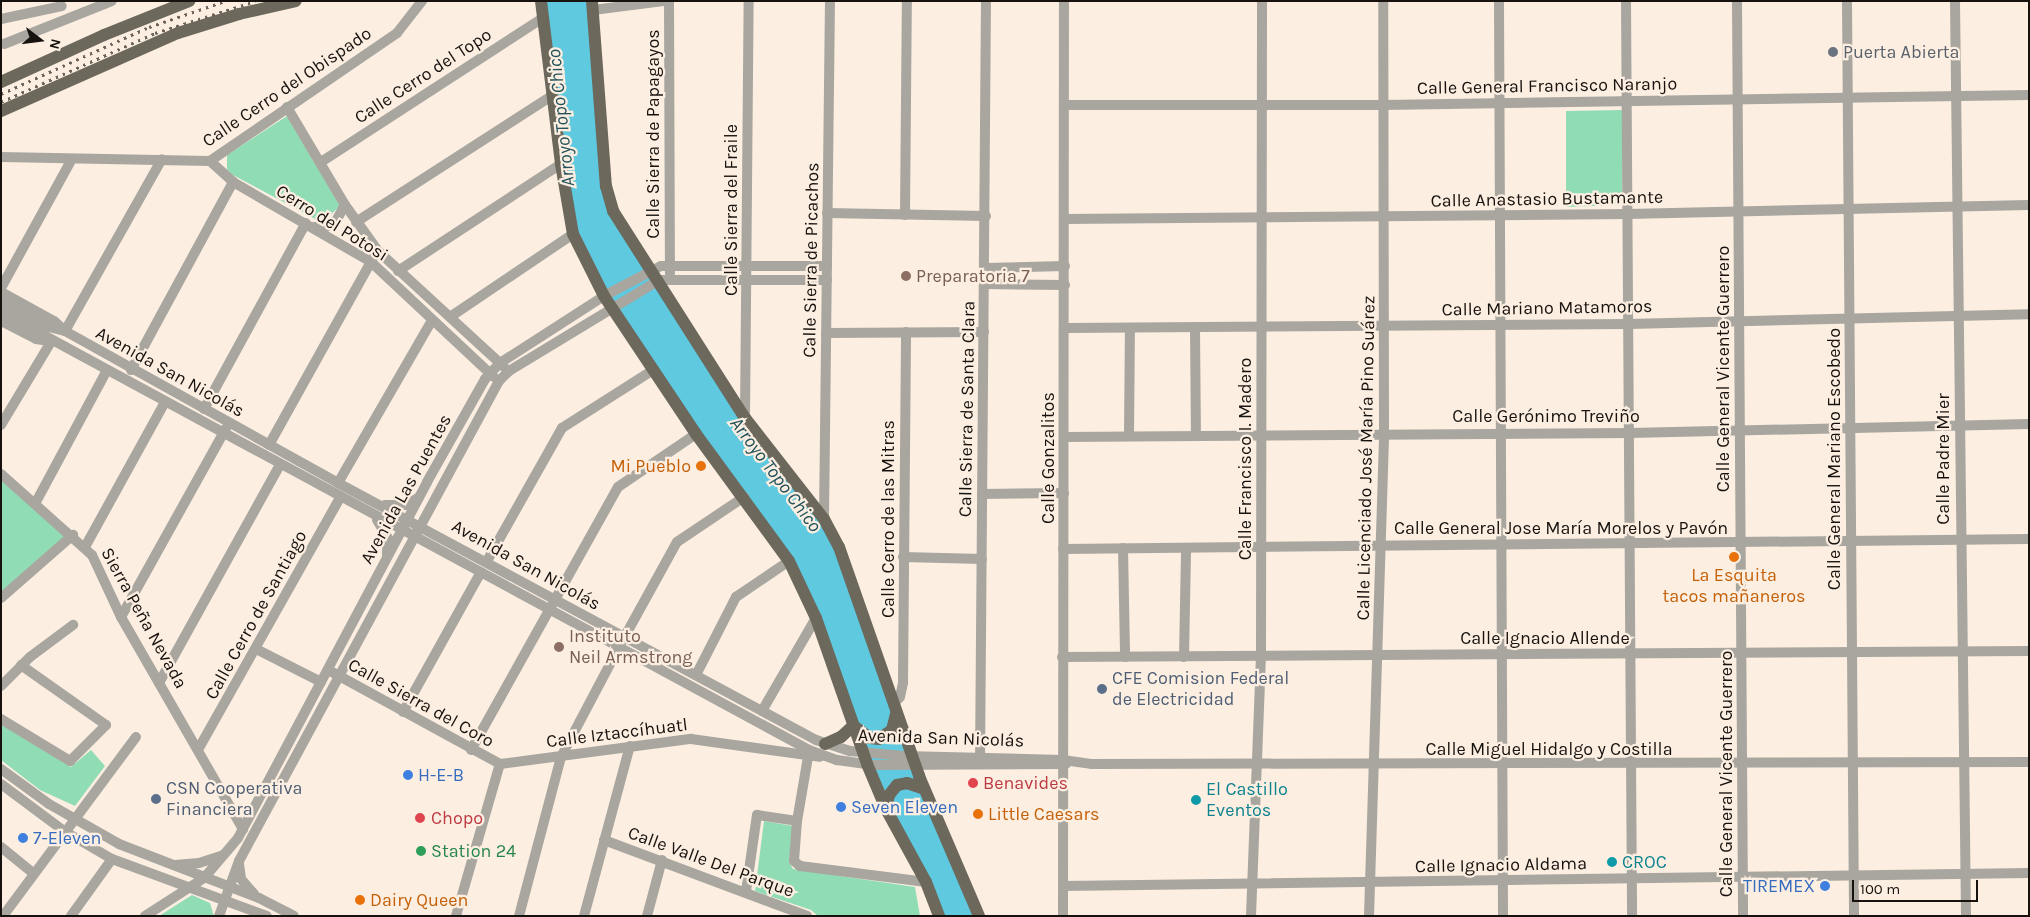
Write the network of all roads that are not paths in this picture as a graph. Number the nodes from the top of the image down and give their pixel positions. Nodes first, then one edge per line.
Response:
1 (112, 1) edge
2 (189, 1) edge
3 (296, 1) edge
4 (422, 1) edge
5 (663, 1) edge
6 (669, 1) edge
7 (749, 1) edge
8 (830, 1) edge
9 (907, 1) edge
10 (986, 1) edge
11 (1064, 1) edge
12 (1262, 1) edge
13 (1383, 1) edge
14 (1500, 1) edge
15 (1626, 1) edge
16 (1737, 1) edge
17 (1847, 1) edge
18 (1955, 1) edge
19 (542, 2) edge
20 (61, 4) edge
21 (592, 6) edge
22 (544, 17) junction
23 (66, 19) junction
24 (1, 20) edge
25 (4, 44) dead end
26 (1, 82) edge
27 (2029, 94) edge
28 (553, 95) junction
29 (1848, 96) junction
30 (1956, 96) junction
31 (1738, 98) junction
32 (1627, 100) junction
33 (1499, 103) junction
34 (1065, 105) junction
35 (1264, 105) junction
36 (1384, 105) junction
37 (287, 107) junction
38 (1, 111) edge
39 (1, 157) edge
40 (72, 159) junction
41 (162, 159) junction
42 (210, 161) junction
43 (321, 162) junction
44 (561, 164) junction
45 (233, 182) junction
46 (344, 205) junction
47 (2029, 205) edge
48 (1957, 207) junction
49 (1849, 210) junction
50 (1738, 212) junction
51 (828, 213) junction
52 (1628, 214) junction
53 (905, 215) junction
54 (1499, 215) junction
55 (986, 216) junction
56 (1385, 217) junction
57 (1065, 219) junction
58 (1263, 219) junction
59 (356, 222) junction
60 (309, 225) junction
61 (573, 234) junction
62 (378, 251) junction
63 (371, 262) junction
64 (670, 266) junction
65 (747, 266) junction
66 (827, 266) junction
67 (1065, 266) junction
68 (985, 268) junction
69 (649, 271) junction
70 (398, 272) junction
71 (746, 279) junction
72 (827, 280) junction
73 (661, 281) junction
74 (985, 284) junction
75 (1065, 285) junction
76 (1, 290) edge
77 (608, 294) junction
78 (1, 301) edge
79 (615, 305) junction
80 (1, 312) edge
81 (2029, 314) edge
82 (1958, 315) junction
83 (450, 317) junction
84 (1850, 318) junction
85 (432, 320) junction
86 (1, 321) edge
87 (1739, 321) junction
88 (1629, 324) junction
89 (1500, 325) junction
90 (1384, 326) junction
91 (1065, 328) junction
92 (1195, 328) junction
93 (1262, 328) junction
94 (1130, 329) junction
95 (65, 331) junction
96 (906, 332) junction
97 (984, 332) junction
98 (826, 333) junction
99 (48, 334) junction
100 (500, 363) junction
101 (107, 370) junction
102 (131, 370) junction
103 (654, 370) junction
104 (509, 371) junction
105 (490, 373) junction
106 (499, 380) junction
107 (165, 402) junction
108 (204, 409) junction
109 (745, 418) junction
110 (228, 423) junction
111 (2029, 424) edge
112 (1, 425) edge
113 (1959, 426) junction
114 (1849, 429) junction
115 (1740, 431) junction
116 (223, 433) junction
117 (1384, 433) junction
118 (1501, 433) junction
119 (1630, 433) junction
120 (696, 434) junction
121 (1262, 434) junction
122 (1129, 436) junction
123 (1196, 436) junction
124 (1064, 437) junction
125 (269, 445) junction
126 (280, 465) junction
127 (1, 474) edge
128 (338, 483) junction
129 (1064, 493) junction
130 (982, 494) junction
131 (419, 497) junction
132 (744, 497) junction
133 (340, 498) junction
134 (36, 502) junction
135 (379, 504) junction
136 (430, 507) junction
137 (373, 515) junction
138 (407, 519) junction
139 (824, 519) junction
140 (420, 526) junction
141 (402, 530) junction
142 (73, 535) junction
143 (441, 537) junction
144 (414, 538) junction
145 (2029, 539) edge
146 (1960, 540) junction
147 (1851, 542) junction
148 (1740, 543) junction
149 (1629, 544) junction
150 (1382, 546) junction
151 (1502, 546) junction
152 (85, 547) junction
153 (1261, 547) junction
154 (434, 548) junction
155 (1123, 548) junction
156 (1186, 548) junction
157 (1064, 549) junction
158 (903, 557) junction
159 (982, 559) junction
160 (386, 560) junction
161 (402, 560) junction
162 (487, 561) junction
163 (788, 561) junction
164 (481, 572) junction
165 (1, 598) edge
166 (557, 600) junction
167 (551, 610) junction
168 (121, 618) junction
169 (816, 618) junction
170 (73, 625) dead end
171 (624, 636) junction
172 (619, 647) junction
173 (256, 649) junction
174 (2029, 651) edge
175 (1962, 652) junction
176 (1852, 653) junction
177 (1261, 654) junction
178 (1380, 654) junction
179 (1503, 654) junction
180 (1630, 654) junction
181 (1742, 654) junction
182 (1062, 657) junction
183 (1125, 657) junction
184 (1184, 657) junction
185 (21, 665) junction
186 (327, 670) junction
187 (337, 675) junction
188 (696, 675) junction
189 (321, 682) junction
190 (159, 683) junction
191 (1, 686) edge
192 (312, 699) junction
193 (762, 711) junction
194 (403, 712) junction
195 (895, 712) junction
196 (1, 719) edge
197 (855, 727) junction
198 (136, 737) dead end
199 (825, 744) junction
200 (630, 746) junction
201 (200, 748) junction
202 (471, 750) junction
203 (809, 754) junction
204 (561, 757) junction
205 (868, 759) junction
206 (909, 761) junction
207 (980, 762) junction
208 (1964, 762) junction
209 (2029, 762) edge
210 (291, 763) junction
211 (1065, 763) junction
212 (1741, 763) junction
213 (500, 764) junction
214 (1852, 764) junction
215 (1254, 765) junction
216 (1501, 765) junction
217 (1630, 765) junction
218 (1375, 766) junction
219 (1, 768) edge
220 (1, 784) edge
221 (921, 787) junction
222 (886, 805) junction
223 (73, 819) junction
224 (797, 821) junction
225 (243, 829) junction
226 (64, 831) junction
227 (604, 840) junction
228 (1, 847) edge
229 (226, 854) junction
230 (112, 859) junction
231 (662, 860) junction
232 (239, 861) junction
233 (169, 866) junction
234 (33, 873) junction
235 (2029, 873) edge
236 (1965, 874) junction
237 (1854, 875) junction
238 (1742, 877) junction
239 (204, 878) junction
240 (1632, 878) junction
241 (1502, 880) junction
242 (926, 882) junction
243 (1252, 884) junction
244 (1371, 884) junction
245 (228, 886) junction
246 (1063, 886) junction
247 (192, 887) junction
248 (746, 891) junction
249 (259, 898) junction
250 (224, 899) junction
251 (264, 915) edge
252 (3, 916) edge
253 (71, 916) edge
254 (145, 916) edge
255 (219, 916) edge
256 (241, 916) edge
257 (294, 916) edge
258 (456, 916) edge
259 (519, 916) edge
260 (584, 916) edge
261 (647, 916) edge
262 (808, 916) edge
263 (939, 916) edge
264 (979, 916) edge
265 (1063, 916) edge
266 (1251, 916) edge
267 (1370, 916) edge
268 (1502, 916) edge
269 (1632, 916) edge
270 (1743, 916) edge
271 (1854, 916) edge
272 (1966, 916) edge

1 - 23 street
2 - 26 main road
3 - 38 main road
4 - 37 street, Calle Cerro del Obispado
5 - 21 street
6 - 64 street, Calle Sierra de Papagayos
7 - 65 street, Calle Sierra del Fraile
8 - 51 street, Calle Sierra de Picachos
9 - 53 street
10 - 55 street, Calle Sierra de Santa Clara
11 - 34 street, Calle Gonzalitos
12 - 35 street, Calle Francisco I. Madero
13 - 36 street, Calle Licenciado José María Pino Suárez
14 - 33 street
15 - 32 street
16 - 31 street, Calle General Vicente Guerrero
17 - 29 street, Calle General Mariano Escobedo
18 - 30 street, Calle Padre Mier
19 - 22 main road
20 - 23 street
20 - 24 street
21 - 69 main road
22 - 28 main road
22 - 43 street, Calle Cerro del Topo
23 - 25 street
27 - 30 street, Calle General Francisco Naranjo
28 - 44 main road
28 - 59 street
29 - 30 street, Calle General Francisco Naranjo
29 - 31 street, Calle General Francisco Naranjo
29 - 49 street, Calle General Mariano Escobedo
30 - 48 street, Calle Padre Mier
31 - 32 street, Calle General Francisco Naranjo
31 - 50 street, Calle General Vicente Guerrero
32 - 33 street, Calle General Francisco Naranjo
32 - 52 street
33 - 36 street, Calle General Francisco Naranjo
33 - 54 street
34 - 35 street, Calle General Francisco Naranjo
34 - 57 street, Calle Gonzalitos
35 - 36 street, Calle General Francisco Naranjo
35 - 58 street, Calle Francisco I. Madero
36 - 56 street, Calle Licenciado José María Pino Suárez
37 - 42 street, Calle Cerro del Obispado
37 - 43 street, Cerro del Potosi
39 - 40 street, Calle Cerro del Obispado
40 - 41 street, Calle Cerro del Obispado
40 - 76 street
41 - 42 street, Calle Cerro del Obispado
41 - 95 street
42 - 45 street, Cerro del Potosi
43 - 46 street, Cerro del Potosi
44 - 61 main road
44 - 70 street
45 - 60 street, Cerro del Potosi
45 - 102 street
46 - 59 street, Cerro del Potosi
46 - 60 street
47 - 48 street, Calle Anastasio Bustamante
48 - 49 street, Calle Anastasio Bustamante
48 - 82 street, Calle Padre Mier
49 - 50 street, Calle Anastasio Bustamante
49 - 84 street, Calle General Mariano Escobedo
50 - 52 street, Calle Anastasio Bustamante
50 - 87 street, Calle General Vicente Guerrero
51 - 53 street
51 - 66 street, Calle Sierra de Picachos
52 - 54 street, Calle Anastasio Bustamante
52 - 88 street
53 - 55 street
54 - 56 street, Calle Anastasio Bustamante
54 - 89 street
55 - 68 street, Calle Sierra de Santa Clara
56 - 58 street, Calle Anastasio Bustamante
56 - 90 street, Calle Licenciado José María Pino Suárez
57 - 58 street, Calle Anastasio Bustamante
57 - 67 street, Calle Gonzalitos
58 - 93 street, Calle Francisco I. Madero
59 - 62 street, Cerro del Potosi
60 - 63 street, Cerro del Potosi
60 - 108 street
61 - 77 main road
61 - 83 street
62 - 63 street
62 - 70 street, Cerro del Potosi
63 - 85 street, Cerro del Potosi
63 - 125 street
64 - 65 street, Avenida Las Puentes
64 - 69 street, Avenida Las Puentes
64 - 73 street, Calle Sierra de Papagayos
65 - 66 street, Avenida Las Puentes
65 - 71 street, Calle Sierra del Fraile
66 - 72 street, Calle Sierra de Picachos
67 - 68 street
67 - 75 street, Calle Gonzalitos
68 - 74 street, Calle Sierra de Santa Clara
69 - 73 main road
69 - 77 street, Avenida Las Puentes
70 - 83 street, Cerro del Potosi
71 - 72 street, Avenida Las Puentes
71 - 73 street, Avenida Las Puentes
71 - 109 street, Calle Sierra del Fraile
72 - 98 street, Calle Sierra de Picachos
73 - 79 street, Avenida Las Puentes
73 - 109 main road
74 - 75 street
74 - 97 street, Calle Sierra de Santa Clara
75 - 91 street, Calle Gonzalitos
76 - 95 street
77 - 79 main road
77 - 100 street, Avenida Las Puentes
78 - 99 street, Avenida San Nicolás
79 - 103 main road
79 - 104 street, Avenida Las Puentes
80 - 99 street, Avenida San Nicolás
81 - 82 street, Calle Mariano Matamoros
82 - 84 street, Calle Mariano Matamoros
82 - 113 street, Calle Padre Mier
83 - 100 street, Cerro del Potosi
84 - 87 street, Calle Mariano Matamoros
84 - 114 street, Calle General Mariano Escobedo
85 - 105 street, Cerro del Potosi
85 - 128 street
86 - 99 street
87 - 88 street, Calle Mariano Matamoros
87 - 115 street, Calle General Vicente Guerrero
88 - 89 street, Calle Mariano Matamoros
88 - 119 street
89 - 90 street, Calle Mariano Matamoros
89 - 118 street
90 - 93 street, Calle Mariano Matamoros
90 - 117 street, Calle Licenciado José María Pino Suárez
91 - 94 street, Calle Mariano Matamoros
91 - 124 street, Calle Gonzalitos
92 - 93 street, Calle Mariano Matamoros
92 - 94 street, Calle Mariano Matamoros
92 - 123 street
93 - 121 street, Calle Francisco I. Madero
94 - 122 street
95 - 99 street, Avenida San Nicolás
95 - 102 street, Avenida San Nicolás
96 - 97 street
96 - 98 street
96 - 158 street, Calle Cerro de las Mitras
97 - 130 street, Calle Sierra de Santa Clara
98 - 139 street, Calle Sierra de Picachos
99 - 101 street, Avenida San Nicolás
99 - 112 street
100 - 104 street, Cerro del Potosi
100 - 105 street, Avenida Las Puentes
101 - 107 street, Avenida San Nicolás
101 - 134 street
102 - 108 street, Avenida San Nicolás
103 - 120 main road
103 - 162 street
104 - 106 street, Avenida Las Puentes
105 - 106 street, Cerro del Potosi
105 - 131 street, Avenida Las Puentes
106 - 136 street, Avenida Las Puentes
107 - 116 street, Avenida San Nicolás
107 - 152 street
108 - 110 street, Avenida San Nicolás
109 - 139 main road
110 - 116 street
110 - 125 street, Avenida San Nicolás
111 - 113 street, Calle Gerónimo Treviño
113 - 114 street, Calle Gerónimo Treviño
113 - 146 street, Calle Padre Mier
114 - 115 street, Calle Gerónimo Treviño
114 - 147 street, Calle General Mariano Escobedo
115 - 119 street, Calle Gerónimo Treviño
115 - 148 street, Calle General Vicente Guerrero
116 - 126 street, Avenida San Nicolás
116 - 168 street
117 - 118 street, Calle Gerónimo Treviño
117 - 121 street, Calle Gerónimo Treviño
117 - 150 street, Calle Licenciado José María Pino Suárez
118 - 119 street, Calle Gerónimo Treviño
118 - 151 street
119 - 149 street
120 - 132 main road
120 - 166 street
121 - 123 street, Calle Gerónimo Treviño
121 - 153 street, Calle Francisco I. Madero
122 - 123 street, Calle Gerónimo Treviño
122 - 124 street, Calle Gerónimo Treviño
124 - 129 street, Calle Gonzalitos
125 - 128 street, Avenida San Nicolás
126 - 133 street, Avenida San Nicolás
126 - 190 street
127 - 134 street, Sierra Peña Nevada
128 - 135 street, Avenida San Nicolás
129 - 130 street
129 - 157 street, Calle Gonzalitos
130 - 159 street, Calle Sierra de Santa Clara
131 - 135 street
131 - 138 street, Avenida Las Puentes
132 - 163 main road
132 - 171 street
133 - 137 street, Avenida San Nicolás
133 - 173 street, Calle Cerro de Santiago
134 - 142 street, Sierra Peña Nevada
135 - 138 street, Avenida San Nicolás
136 - 140 street, Avenida Las Puentes
136 - 143 street
137 - 141 street, Avenida San Nicolás
137 - 160 street
138 - 140 street, Avenida San Nicolás
138 - 141 street, Avenida Las Puentes
139 - 195 main road
140 - 143 street, Avenida San Nicolás
140 - 144 street, Avenida Las Puentes
141 - 144 street, Avenida San Nicolás
141 - 160 street, Avenida Las Puentes
142 - 152 street, Sierra Peña Nevada
142 - 165 street
143 - 162 street, Avenida San Nicolás
144 - 154 street, Avenida San Nicolás
144 - 161 street, Avenida Las Puentes
145 - 146 street, Calle General Jose María Morelos y Pavón
146 - 147 street, Calle General Jose María Morelos y Pavón
146 - 175 street, Calle Padre Mier
147 - 148 street, Calle General Jose María Morelos y Pavón
147 - 176 street, Calle General Mariano Escobedo
148 - 149 street, Calle General Jose María Morelos y Pavón
148 - 181 street, Calle General Vicente Guerrero
149 - 151 street, Calle General Jose María Morelos y Pavón
149 - 180 street
150 - 151 street, Calle General Jose María Morelos y Pavón
150 - 153 street, Calle General Jose María Morelos y Pavón
150 - 178 street, Calle Licenciado José María Pino Suárez
151 - 179 street
152 - 168 street, Sierra Peña Nevada
153 - 156 street, Calle General Jose María Morelos y Pavón
153 - 177 street, Calle Francisco I. Madero
154 - 161 street
154 - 164 street, Avenida San Nicolás
155 - 156 street, Calle General Jose María Morelos y Pavón
155 - 157 street, Calle General Jose María Morelos y Pavón
155 - 183 street
156 - 184 street
157 - 182 street, Calle Gonzalitos
158 - 159 street
158 - 195 street, Calle Cerro de las Mitras
159 - 207 street, Calle Sierra de Santa Clara
160 - 186 street, Avenida Las Puentes
161 - 187 street, Avenida Las Puentes
162 - 166 street, Avenida San Nicolás
163 - 169 main road
163 - 188 street
164 - 167 street, Avenida San Nicolás
164 - 194 street
166 - 167 street
166 - 171 street, Avenida San Nicolás
167 - 172 street, Avenida San Nicolás
167 - 202 street
168 - 190 street, Sierra Peña Nevada
169 - 193 street
169 - 197 main road
170 - 185 street
171 - 172 street
171 - 188 street, Avenida San Nicolás
172 - 203 street, Avenida San Nicolás
172 - 204 street
173 - 189 street, Calle Sierra del Coro
173 - 201 street, Calle Cerro de Santiago
174 - 175 street, Calle Ignacio Allende
175 - 176 street, Calle Ignacio Allende
175 - 208 street, Calle Padre Mier
176 - 181 street, Calle Ignacio Allende
176 - 214 street, Calle General Mariano Escobedo
177 - 178 street, Calle Ignacio Allende
177 - 184 street, Calle Ignacio Allende
177 - 215 street, Calle Francisco I. Madero
178 - 179 street, Calle Ignacio Allende
178 - 218 street, Calle Licenciado José María Pino Suárez
179 - 180 street, Calle Ignacio Allende
179 - 216 street
180 - 181 street, Calle Ignacio Allende
180 - 217 street
181 - 212 street, Calle General Vicente Guerrero
182 - 183 street, Calle Ignacio Allende
182 - 211 street, Calle Gonzalitos
183 - 184 street, Calle Ignacio Allende
185 - 191 street
185 - 196 street
186 - 187 street, Calle Sierra del Coro
186 - 189 street, Avenida Las Puentes
187 - 194 street, Calle Sierra del Coro
187 - 210 street, Avenida Las Puentes
188 - 193 street, Avenida San Nicolás
189 - 192 street, Avenida Las Puentes
190 - 201 street, Sierra Peña Nevada
192 - 210 street
192 - 225 street, Avenida Las Puentes
193 - 199 street, Avenida San Nicolás
194 - 202 street, Calle Sierra del Coro
195 - 197 main road
195 - 206 main road
197 - 199 main road
197 - 205 main road
198 - 223 street
199 - 205 street, Avenida San Nicolás
200 - 203 street, Calle Iztaccíhuatl
200 - 204 street, Calle Iztaccíhuatl
200 - 227 street
201 - 225 street, Sierra Peña Nevada
202 - 213 street, Calle Sierra del Coro
203 - 205 street, Avenida San Nicolás
203 - 224 street
204 - 213 street, Calle Iztaccíhuatl
204 - 259 street
205 - 206 street, Avenida San Nicolás
205 - 222 main road
206 - 207 street, Avenida San Nicolás
206 - 221 main road
207 - 211 street, Avenida San Nicolás
208 - 209 street, Calle Miguel Hidalgo y Costilla
208 - 214 street, Calle Miguel Hidalgo y Costilla
208 - 236 street, Calle Padre Mier
210 - 232 street, Avenida Las Puentes
211 - 215 street, Calle Miguel Hidalgo y Costilla
211 - 246 street, Calle Gonzalitos
212 - 214 street, Calle Miguel Hidalgo y Costilla
212 - 217 street, Calle Miguel Hidalgo y Costilla
212 - 238 street, Calle General Vicente Guerrero
213 - 258 street
214 - 237 street, Calle General Mariano Escobedo
215 - 218 street, Calle Miguel Hidalgo y Costilla
215 - 243 street, Calle Francisco I. Madero
216 - 217 street, Calle Miguel Hidalgo y Costilla
216 - 218 street, Calle Miguel Hidalgo y Costilla
216 - 241 street
217 - 240 street
218 - 244 street, Calle Licenciado José María Pino Suárez
219 - 223 street
220 - 226 street
221 - 222 main road
221 - 264 main road
222 - 242 main road
223 - 226 street
223 - 233 street
224 - 242 street
224 - 248 street
225 - 229 street, Avenida Las Puentes
226 - 230 street
226 - 234 street
227 - 231 street, Calle Valle Del Parque
227 - 260 street
228 - 234 street
229 - 233 street
229 - 239 street, Avenida Las Puentes
230 - 247 street
230 - 253 street
231 - 248 street, Calle Valle Del Parque
231 - 261 street
232 - 245 street, Avenida Las Puentes
232 - 249 street
233 - 239 street
234 - 252 street
235 - 236 street, Calle Ignacio Aldama
236 - 237 street, Calle Ignacio Aldama
236 - 272 street, Calle Padre Mier
237 - 238 street, Calle Ignacio Aldama
237 - 271 street, Calle General Mariano Escobedo
238 - 240 street, Calle Ignacio Aldama
238 - 270 street, Calle General Vicente Guerrero
239 - 245 street
239 - 247 street, Avenida Las Puentes
240 - 241 street, Calle Ignacio Aldama
240 - 269 street
241 - 244 street, Calle Ignacio Aldama
241 - 268 street
242 - 263 main road
243 - 244 street, Calle Ignacio Aldama
243 - 246 street, Calle Ignacio Aldama
243 - 266 street, Calle Francisco I. Madero
244 - 267 street, Calle Licenciado José María Pino Suárez
245 - 249 street
245 - 250 street, Avenida Las Puentes
246 - 265 street, Calle Gonzalitos
247 - 250 street
247 - 254 street, Avenida Las Puentes
248 - 262 street, Calle Valle Del Parque
249 - 257 street
250 - 251 street
250 - 255 street, Avenida Las Puentes
251 - 256 street

